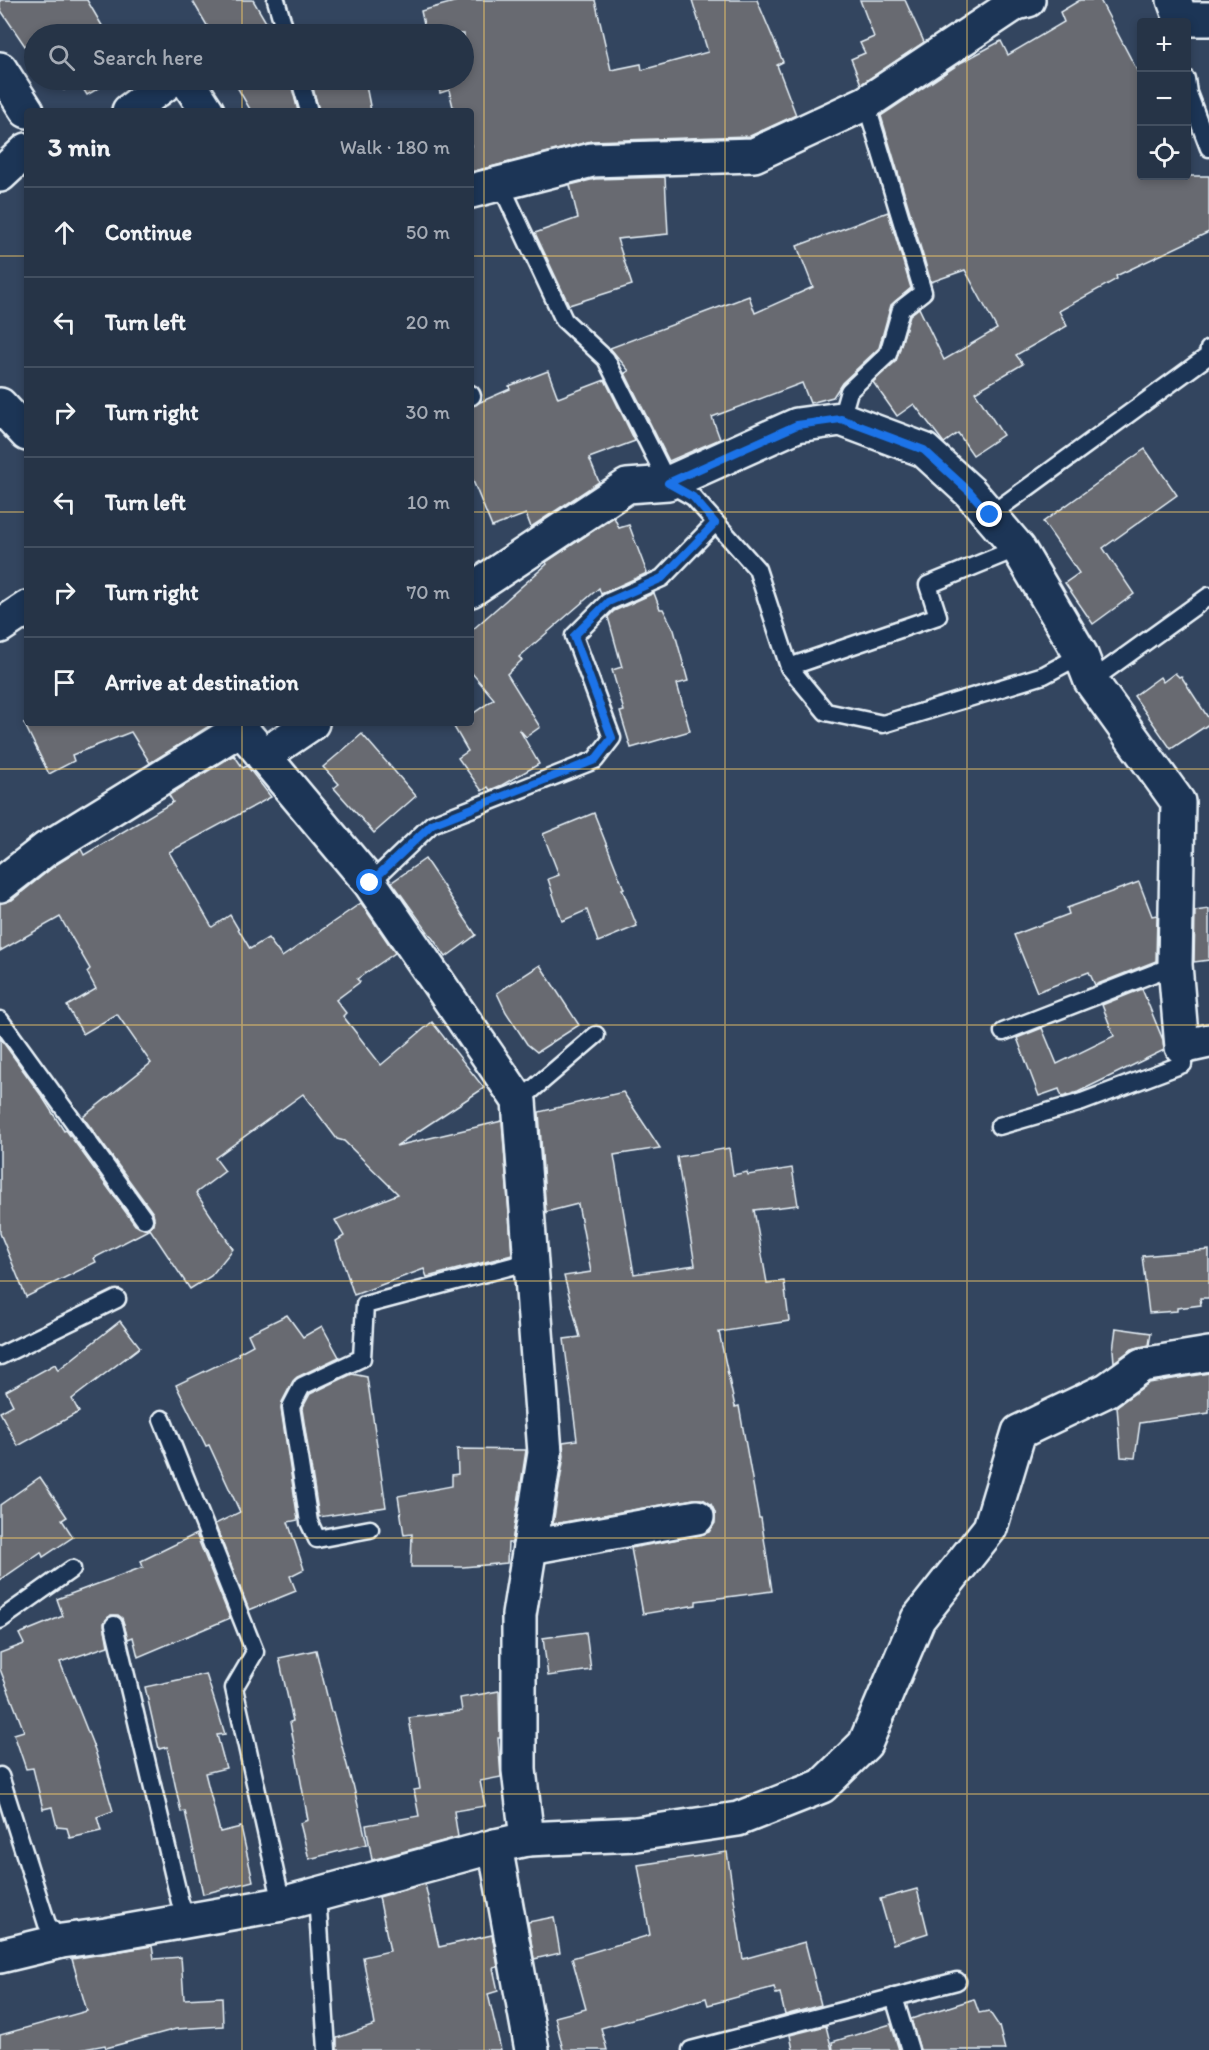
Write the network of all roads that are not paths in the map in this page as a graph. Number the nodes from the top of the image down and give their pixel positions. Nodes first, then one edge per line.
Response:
1 (276, 0) edge
2 (1028, 0) edge
3 (283, 24) edge
4 (0, 69) edge
5 (157, 90) edge
6 (193, 90) edge
7 (303, 90) edge
8 (1191, 101) edge
9 (866, 103) junction
10 (25, 108) edge
11 (133, 108) edge
12 (205, 108) edge
13 (308, 108) edge
14 (1209, 148) edge
15 (24, 153) edge
16 (0, 175) edge
17 (485, 187) edge
18 (1209, 349) edge
19 (0, 405) edge
20 (841, 419) junction
21 (24, 431) edge
22 (668, 483) junction
23 (990, 515) junction
24 (715, 523) junction
25 (1018, 548) junction
26 (474, 588) edge
27 (1209, 596) edge
28 (24, 610) edge
29 (0, 626) edge
30 (789, 667) junction
31 (1086, 668) junction
32 (238, 726) edge
33 (308, 726) edge
34 (263, 756) junction
35 (370, 883) junction
36 (0, 885) edge
37 (1176, 965) junction
38 (0, 1020) edge
39 (1003, 1032) dead end
40 (596, 1035) dead end
41 (1196, 1044) edge
42 (519, 1101) junction
43 (999, 1126) dead end
44 (144, 1219) dead end
45 (531, 1261) junction
46 (117, 1299) dead end
47 (1209, 1354) edge
48 (0, 1356) edge
49 (162, 1419) dead end
50 (697, 1517) dead end
51 (370, 1529) dead end
52 (530, 1547) junction
53 (72, 1569) dead end
54 (0, 1620) edge
55 (114, 1625) dead end
56 (0, 1776) edge
57 (527, 1839) junction
58 (495, 1846) junction
59 (317, 1894) junction
60 (282, 1904) junction
61 (186, 1920) junction
62 (62, 1941) junction
63 (0, 1956) edge
64 (957, 1981) dead end
65 (894, 1997) junction
66 (327, 2050) edge
67 (531, 2050) edge
68 (691, 2050) edge
69 (910, 2050) edge

1 - 3 lane
2 - 9 street
4 - 10 street
5 - 11 street
6 - 12 street
7 - 13 lane
8 - 14 lane
9 - 17 street
9 - 20 lane
15 - 16 street
17 - 22 lane
18 - 23 lane
19 - 21 street
20 - 22 street
20 - 23 street
22 - 24 lane
22 - 26 street
23 - 25 street
24 - 30 lane
24 - 35 lane
25 - 30 lane
25 - 31 street
27 - 31 lane
28 - 29 street
30 - 31 lane
31 - 37 street
32 - 34 street
32 - 36 street
33 - 34 street
34 - 35 street
35 - 42 street
37 - 39 lane
37 - 41 street
38 - 44 lane
40 - 42 lane
41 - 43 lane
42 - 45 street
45 - 51 lane
45 - 52 street
46 - 48 lane
47 - 57 street
49 - 60 lane
50 - 52 street
52 - 57 street
53 - 54 lane
55 - 61 lane
56 - 62 lane
57 - 58 street
58 - 59 street
58 - 67 street
59 - 60 street
59 - 66 lane
60 - 61 street
61 - 62 street
62 - 63 street
64 - 65 lane
65 - 68 lane
65 - 69 lane

